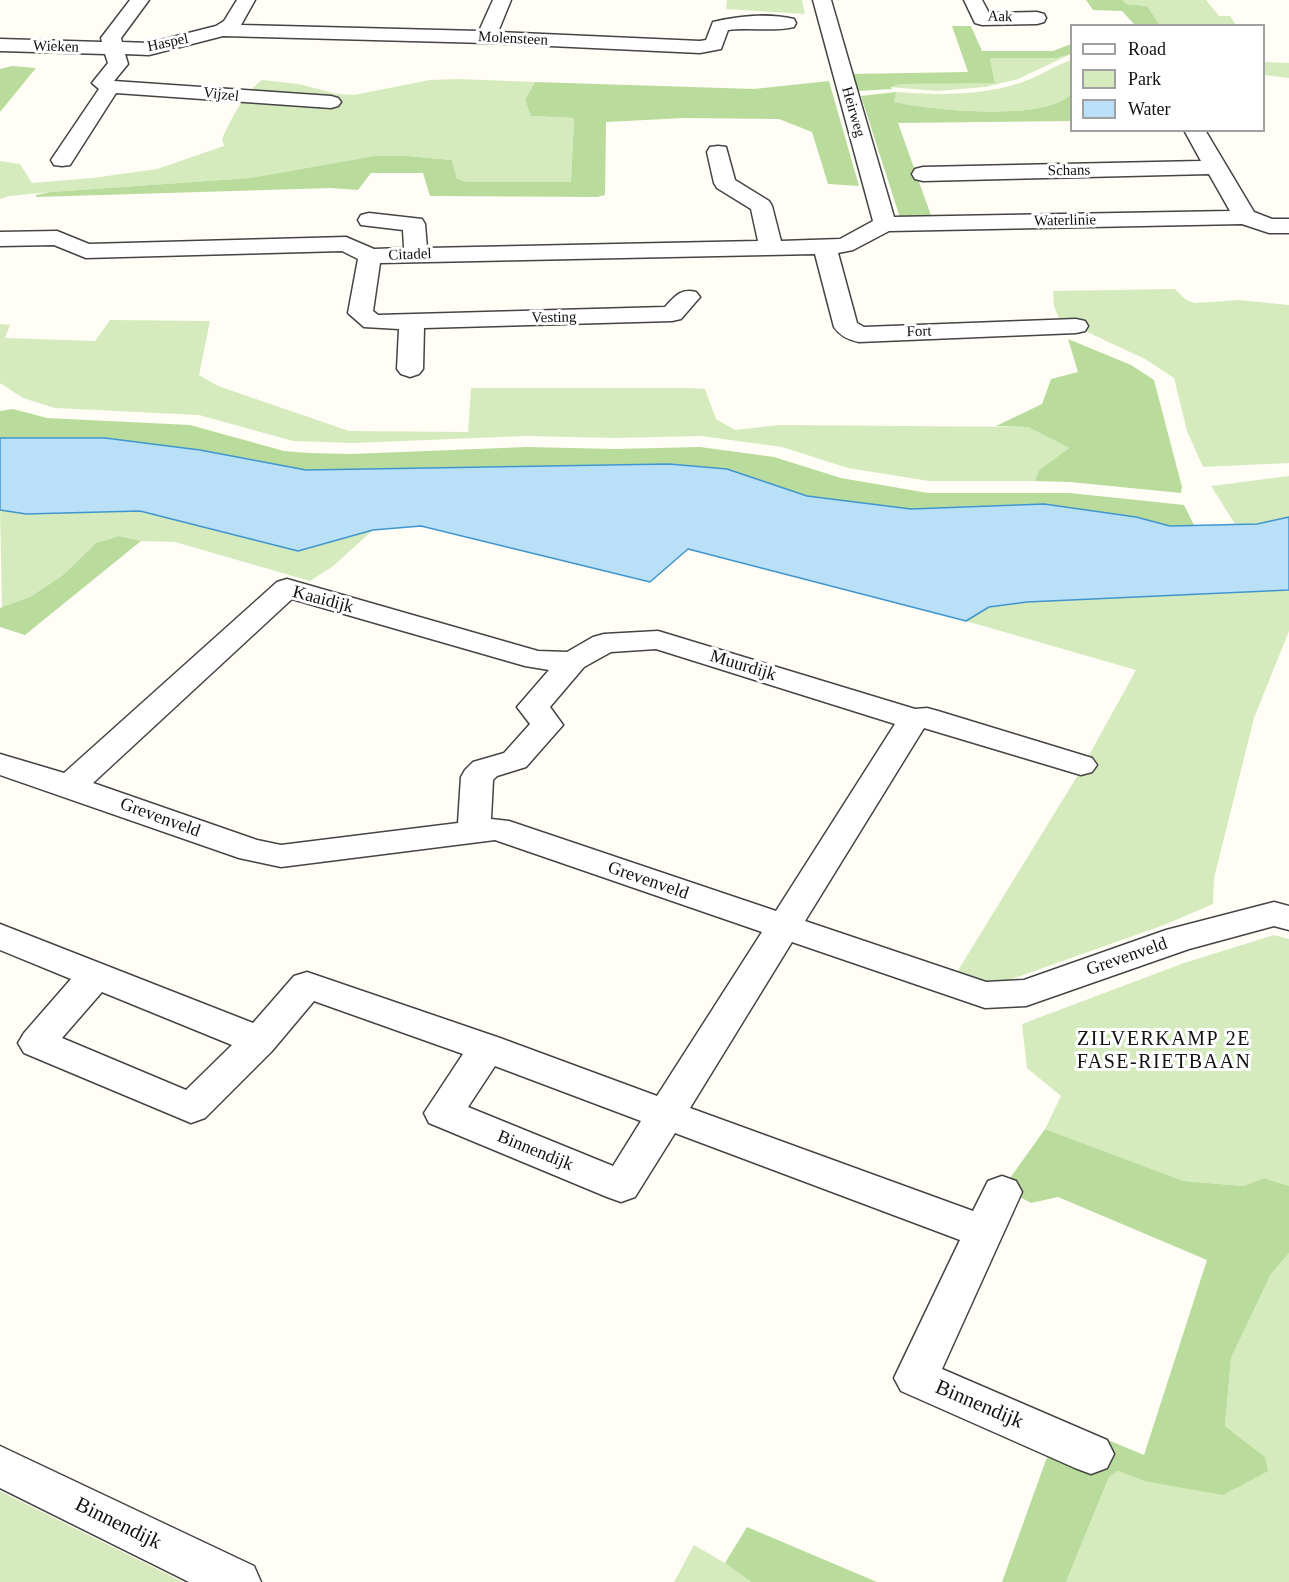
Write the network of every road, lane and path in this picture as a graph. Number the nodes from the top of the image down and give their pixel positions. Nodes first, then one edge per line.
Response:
1 (140, 0) edge
2 (246, 0) edge
3 (502, 0) edge
4 (973, 0) edge
5 (822, 2) edge
6 (731, 6) dead end
7 (791, 11) junction
8 (1037, 18) dead end
9 (223, 30) junction
10 (486, 37) junction
11 (0, 45) edge
12 (113, 49) junction
13 (110, 87) junction
14 (331, 102) dead end
15 (1195, 132) edge
16 (718, 152) dead end
17 (62, 160) dead end
18 (1215, 168) junction
19 (923, 174) dead end
20 (1245, 217) junction
21 (369, 219) dead end
22 (885, 224) junction
23 (1289, 226) edge
24 (0, 239) edge
25 (825, 247) junction
26 (771, 248) junction
27 (416, 255) junction
28 (370, 256) junction
29 (688, 297) dead end
30 (412, 321) junction
31 (1076, 326) dead end
32 (410, 369) dead end
33 (573, 661) junction
34 (914, 719) junction
35 (1081, 765) dead end
36 (1, 766) edge
37 (70, 786) junction
38 (474, 832) junction
39 (1289, 918) edge
40 (785, 927) junction
41 (0, 936) edge
42 (95, 975) junction
43 (259, 1041) junction
44 (487, 1047) junction
45 (667, 1114) junction
46 (1002, 1192) dead end
47 (984, 1232) junction
48 (1091, 1454) dead end
49 (0, 1466) edge
50 (237, 1582) edge

1 - 12 street
2 - 9 street
3 - 10 street
4 - 8 street, Aak
5 - 7 street
5 - 22 street, Heirweg
6 - 7 street
7 - 10 street, Molensteen
9 - 10 street, Molensteen
9 - 12 street, Haspel
11 - 12 street, Wieken
12 - 13 street
13 - 14 street, Vijzel
13 - 17 street
15 - 18 street
16 - 26 street
18 - 19 street, Schans
18 - 20 street
20 - 22 street, Waterlinie
20 - 23 street, Waterlinie
21 - 27 street
22 - 25 street, Citadel
24 - 28 street, Citadel
25 - 26 street, Citadel
25 - 31 street, Fort
26 - 27 street, Citadel
27 - 28 street, Citadel
28 - 30 street, Vesting
29 - 30 street, Vesting
30 - 32 street
33 - 34 street, Muurdijk
33 - 37 street, Kaaidijk
33 - 38 street
34 - 35 street, Muurdijk
34 - 40 street
36 - 37 street, Grevenveld
37 - 38 street, Grevenveld
38 - 40 street, Grevenveld
39 - 40 street, Grevenveld
40 - 45 street, Binnendijk
41 - 42 street
42 - 43 street
42 - 43 street
43 - 44 street
44 - 45 street
44 - 45 street, Binnendijk
45 - 47 street
46 - 47 street, Binnendijk
47 - 48 street, Binnendijk
49 - 50 street, Binnendijk

